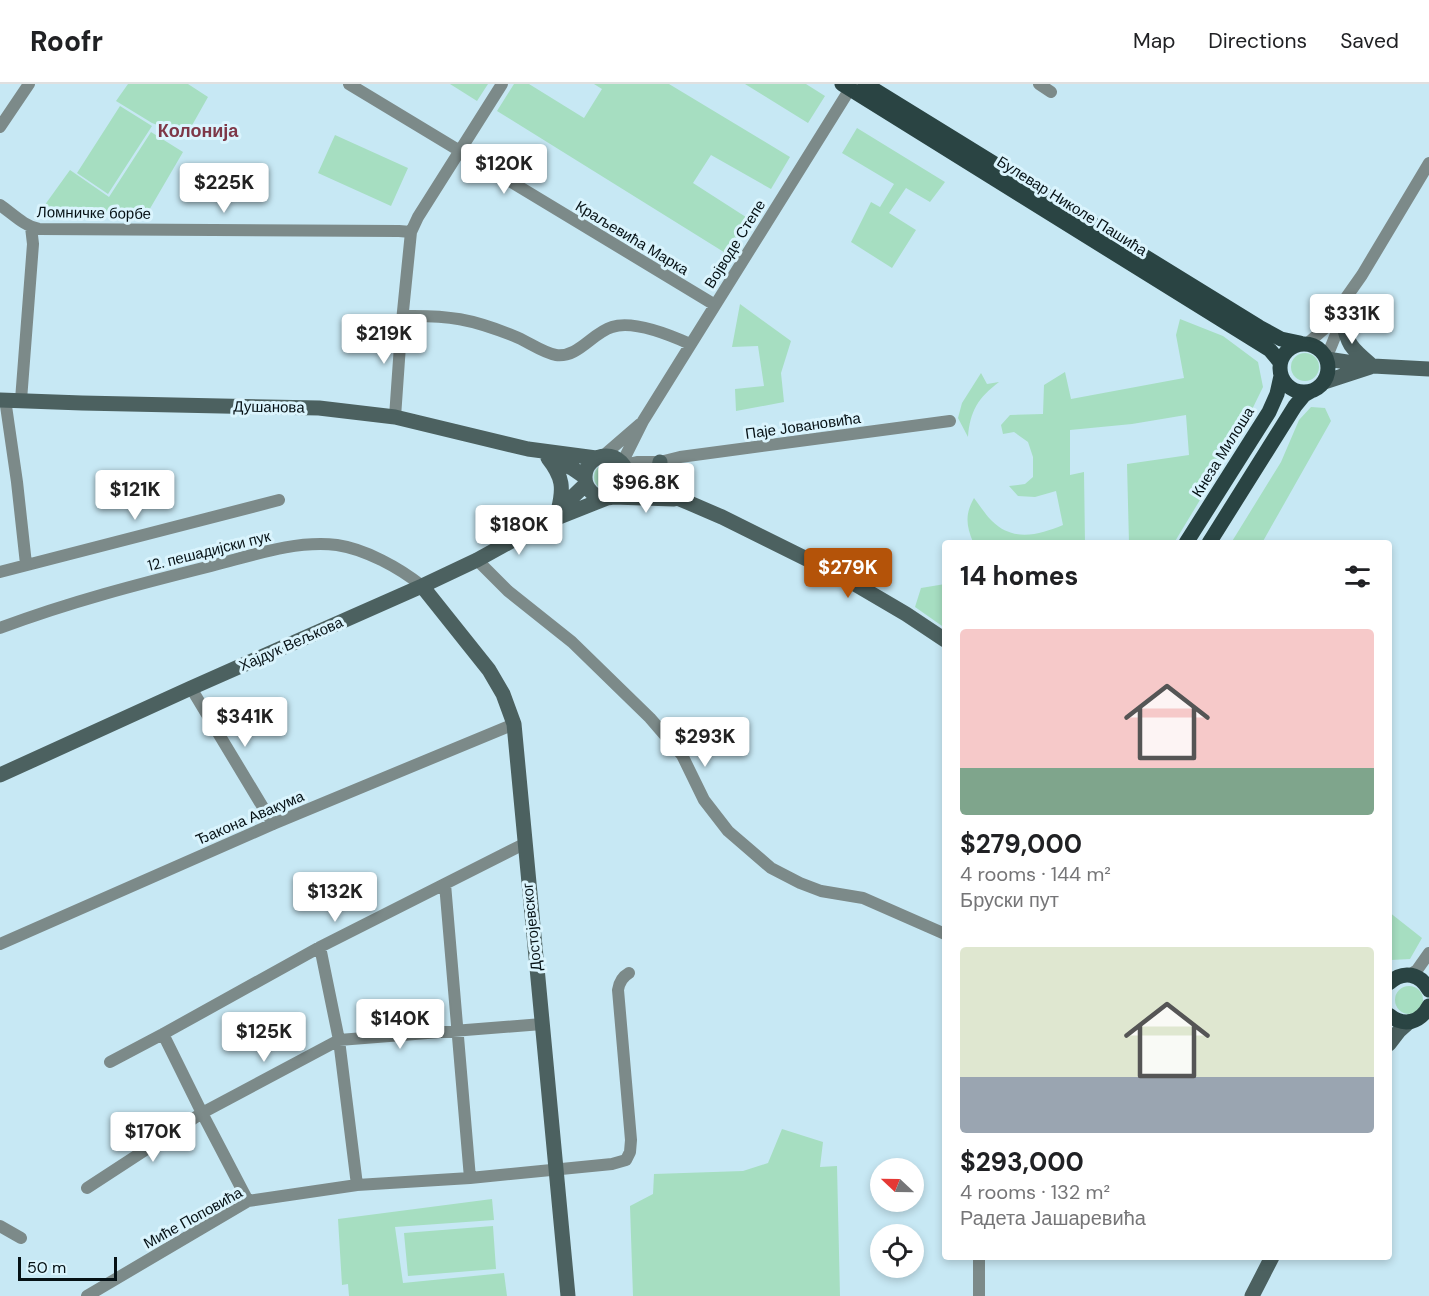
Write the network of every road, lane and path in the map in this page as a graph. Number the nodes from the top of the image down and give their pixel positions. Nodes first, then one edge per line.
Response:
1 (29, 84) edge
2 (350, 84) edge
3 (502, 84) edge
4 (1039, 84) edge
5 (852, 85) edge
6 (1051, 92) dead end
7 (0, 127) edge
8 (460, 152) junction
9 (1429, 163) edge
10 (1, 208) edge
11 (32, 227) junction
12 (411, 232) junction
13 (1362, 275) junction
14 (715, 305) junction
15 (403, 316) junction
16 (1342, 318) junction
17 (1252, 339) junction
18 (1304, 343) junction
19 (690, 344) junction
20 (1326, 356) junction
21 (1373, 366) junction
22 (1280, 369) junction
23 (1429, 369) edge
24 (1324, 382) junction
25 (1311, 391) junction
26 (2, 400) edge
27 (21, 400) junction
28 (1273, 404) junction
29 (395, 417) junction
30 (643, 421) junction
31 (950, 421) dead end
32 (528, 449) junction
33 (599, 457) junction
34 (548, 458) junction
35 (660, 462) junction
36 (625, 468) junction
37 (586, 480) junction
38 (659, 488) junction
39 (610, 497) junction
40 (279, 500) dead end
41 (680, 500) junction
42 (552, 517) junction
43 (1188, 540) edge
44 (1211, 540) edge
45 (477, 560) junction
46 (26, 564) junction
47 (0, 572) edge
48 (422, 586) junction
49 (0, 628) edge
50 (942, 638) edge
51 (191, 688) junction
52 (514, 723) junction
53 (0, 775) edge
54 (273, 824) junction
55 (524, 844) junction
56 (446, 884) junction
57 (942, 933) edge
58 (0, 944) edge
59 (320, 947) junction
60 (1429, 953) edge
61 (1392, 968) edge
62 (629, 973) dead end
63 (1408, 975) junction
64 (1392, 981) edge
65 (1429, 990) edge
66 (1429, 1006) edge
67 (1392, 1018) edge
68 (1411, 1022) junction
69 (542, 1024) junction
70 (1429, 1026) edge
71 (458, 1031) junction
72 (163, 1034) junction
73 (339, 1040) junction
74 (1392, 1040) edge
75 (110, 1062) dead end
76 (202, 1113) junction
77 (556, 1168) junction
78 (470, 1178) junction
79 (357, 1185) junction
80 (87, 1188) dead end
81 (248, 1201) junction
82 (0, 1226) edge
83 (21, 1238) dead end
84 (979, 1260) edge
85 (1270, 1260) edge
86 (87, 1296) edge
87 (568, 1296) edge
88 (979, 1296) edge
89 (1252, 1296) edge

1 - 7 street
2 - 8 street, Краљевића Марка
3 - 8 street
4 - 6 street
5 - 14 street, Војводе Степе
5 - 17 main road, Булевар Николе Пашића
5 - 18 main road, Булевар Николе Пашића
8 - 12 street
8 - 14 street, Краљевића Марка
9 - 13 street
10 - 11 street, Ломничке борбе
11 - 12 street, Ломничке борбе
11 - 27 street
12 - 15 street
13 - 16 street
13 - 18 street
14 - 19 street, Војводе Степе
15 - 19 street
15 - 29 street
16 - 20 street
16 - 21 street
17 - 22 main road, Булевар Николе Пашића
17 - 28 main road
18 - 20 main road
18 - 22 main road
19 - 30 street, Војводе Степе
20 - 21 street
20 - 24 main road
21 - 23 street
21 - 24 street
22 - 25 main road
22 - 28 main road, Кнеза Милоша
24 - 25 main road
25 - 44 main road
26 - 27 street, Душанова
26 - 46 street, Душанова
27 - 29 street, Душанова
28 - 43 main road, Кнеза Милоша
29 - 32 street, Душанова
30 - 33 street, Војводе Степе
30 - 36 street, Војводе Степе
31 - 35 street, Паје Јовановића
32 - 33 street, Душанова
32 - 34 street, Душанова
33 - 36 street
33 - 37 street
34 - 37 street, Душанова
34 - 42 street
35 - 36 street, Паје Јовановића
35 - 38 street
36 - 38 street
36 - 39 street
37 - 39 street
37 - 42 street
38 - 41 street
39 - 41 street
39 - 42 street
40 - 46 street
41 - 50 street
42 - 45 street, Хајдук Вељкова
45 - 48 street, Хајдук Вељкова
45 - 57 street
46 - 47 street
48 - 49 street, 12. пешадијски пук
48 - 51 street, Хајдук Вељкова
48 - 52 street, Достојевског
51 - 53 street, Хајдук Вељкова
51 - 54 street
52 - 54 street, Ђакона Авакума
52 - 55 street, Достојевског
54 - 58 street, Ђакона Авакума
55 - 56 street
55 - 69 street, Достојевског
56 - 59 street
56 - 71 street
59 - 72 street
59 - 73 street
60 - 63 street
61 - 63 main road
62 - 77 street, Миће Поповића
63 - 64 main road
63 - 65 main road
66 - 68 main road
67 - 68 main road
68 - 70 main road
68 - 74 street
69 - 71 street
69 - 77 street, Достојевског
71 - 73 street
71 - 78 street
72 - 75 street
72 - 76 street
73 - 76 street
73 - 79 street
76 - 80 street
76 - 81 street
77 - 78 street, Миће Поповића
77 - 87 street, Достојевског
78 - 79 street, Миће Поповића
79 - 81 street, Миће Поповића
81 - 86 street, Миће Поповића
82 - 83 street
84 - 88 street
85 - 89 street

